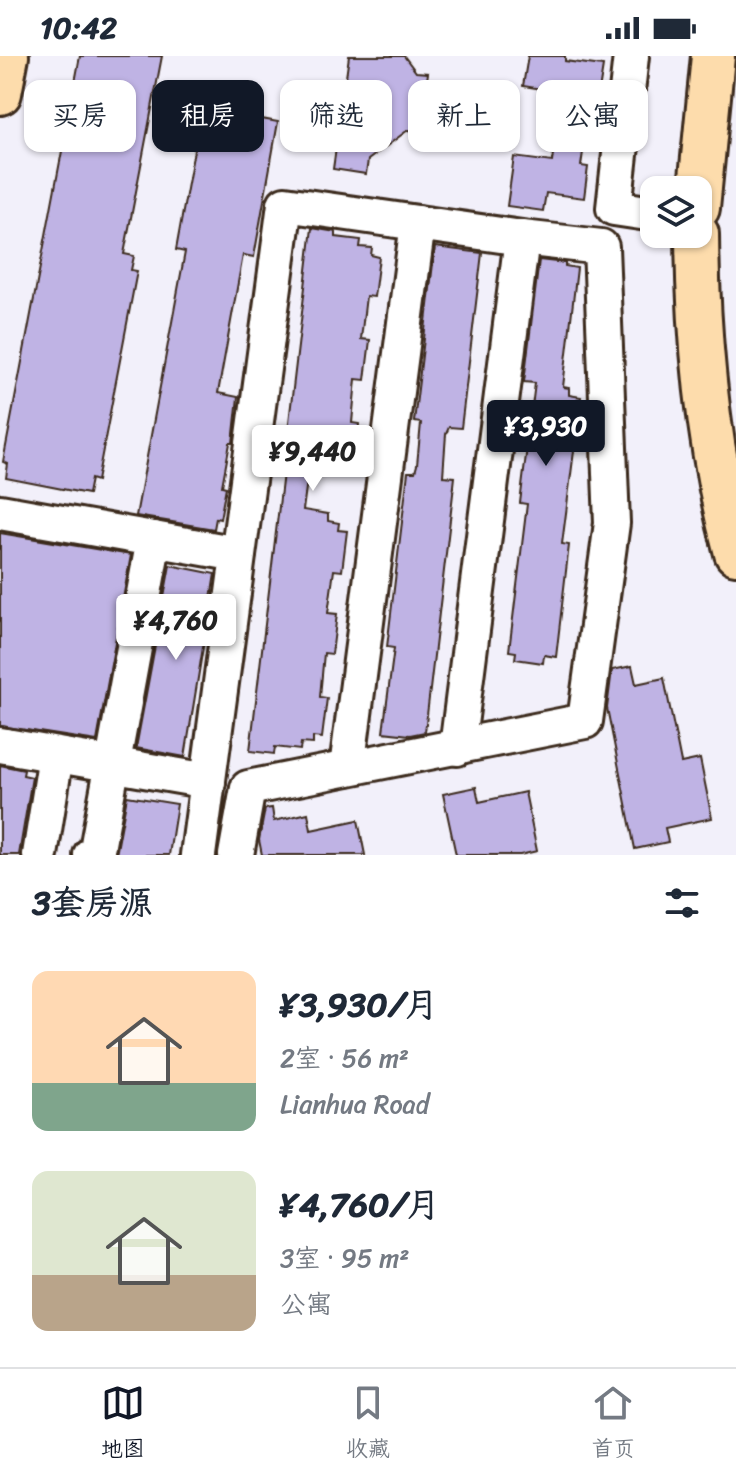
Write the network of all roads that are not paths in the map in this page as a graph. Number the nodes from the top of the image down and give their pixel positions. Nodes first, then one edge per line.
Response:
1 (7, 56) edge
2 (631, 56) edge
3 (713, 56) edge
4 (0, 93) edge
5 (701, 176) edge
6 (640, 212) edge
7 (418, 223) junction
8 (522, 238) junction
9 (698, 248) edge
10 (0, 512) edge
11 (154, 539) junction
12 (736, 553) edge
13 (238, 554) junction
14 (0, 745) edge
15 (457, 748) junction
16 (56, 755) junction
17 (112, 765) junction
18 (347, 768) junction
19 (208, 781) junction
20 (40, 855) edge
21 (91, 855) edge
22 (198, 855) edge
23 (236, 855) edge

1 - 4 main road
2 - 6 lane
3 - 5 main road
7 - 8 lane
7 - 13 lane
7 - 18 lane
8 - 15 lane
8 - 15 lane
9 - 12 main road
10 - 11 lane
11 - 13 lane
11 - 17 lane
13 - 19 lane
14 - 16 lane
15 - 18 lane
16 - 17 lane
16 - 20 lane
17 - 19 lane
17 - 21 lane
18 - 23 lane
19 - 22 lane

